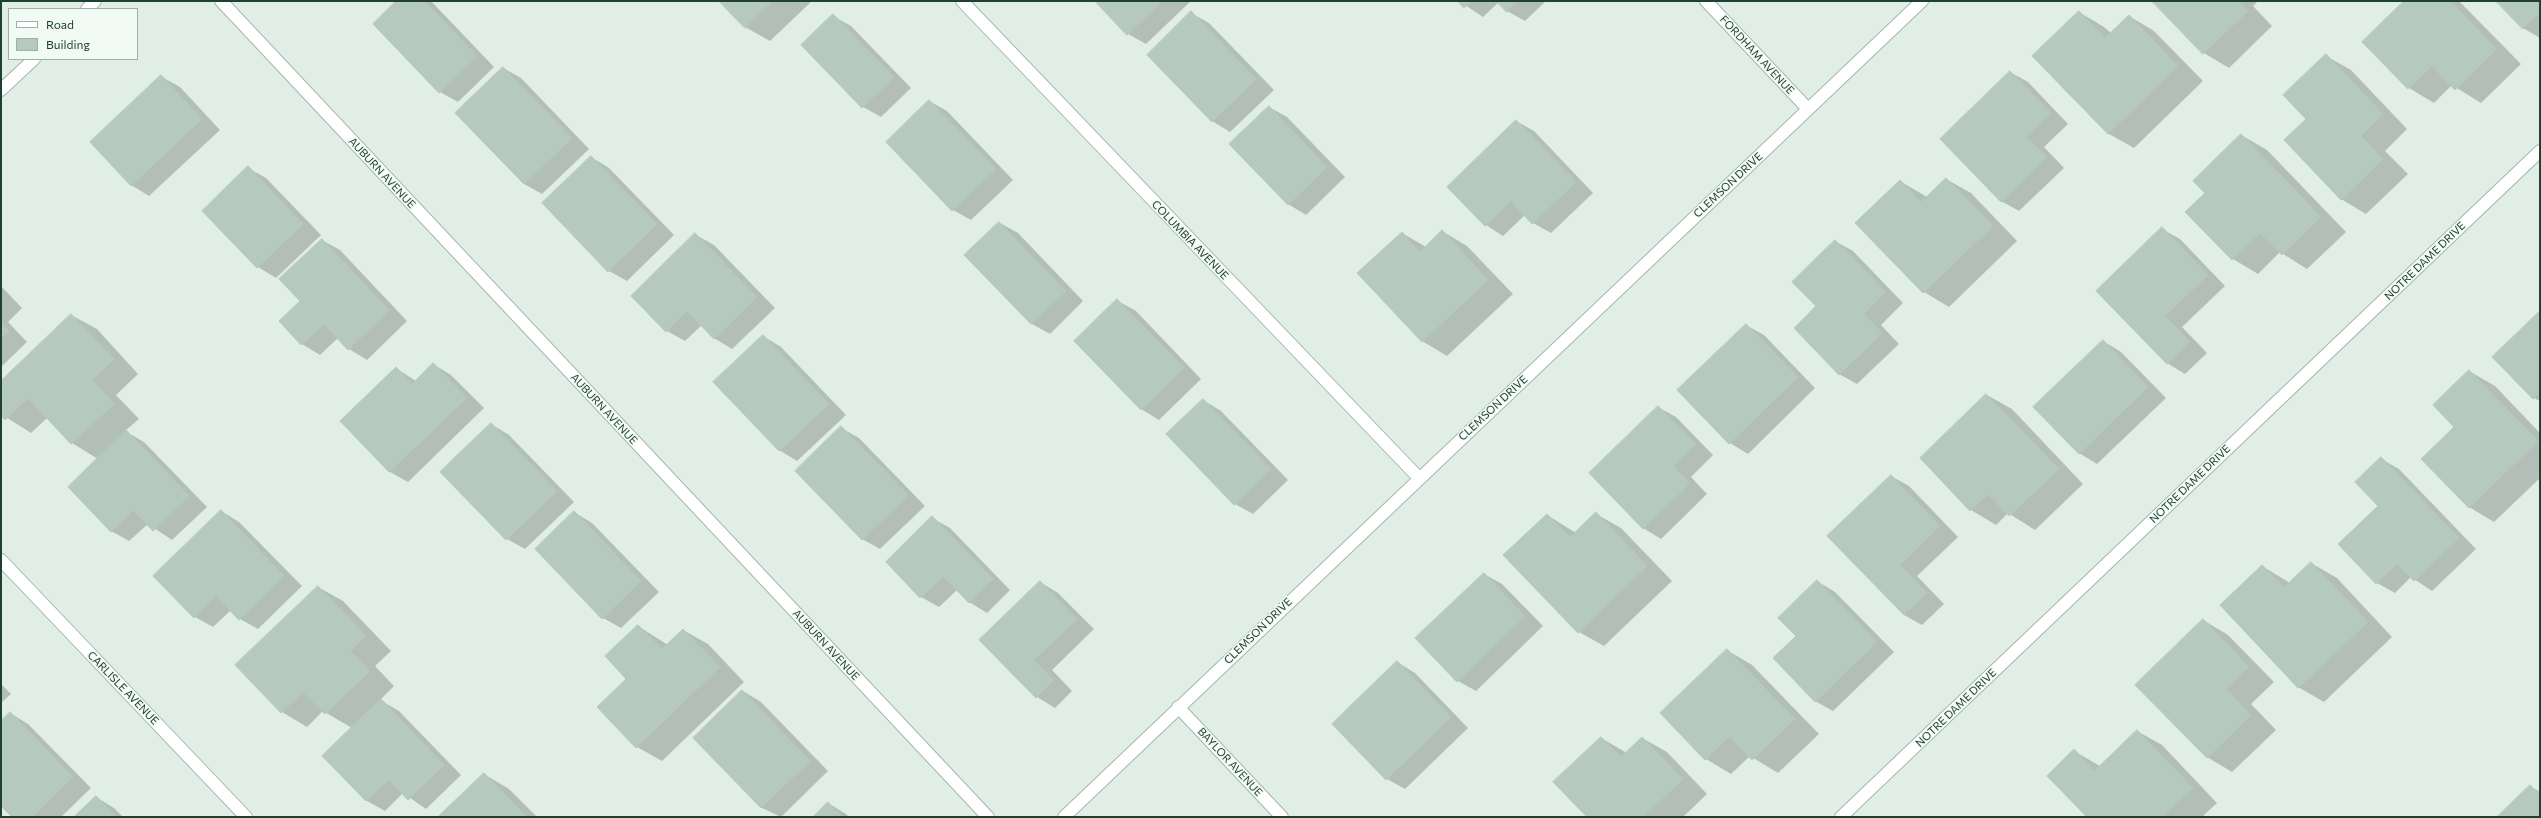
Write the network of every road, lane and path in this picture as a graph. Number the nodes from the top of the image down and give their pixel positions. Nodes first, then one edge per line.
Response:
1 (221, 1) edge
2 (962, 1) edge
3 (1706, 1) edge
4 (1922, 1) edge
5 (33, 60) edge
6 (1, 90) edge
7 (1808, 110) junction
8 (2540, 151) edge
9 (1419, 478) junction
10 (1, 560) edge
11 (1178, 707) junction
12 (246, 817) edge
13 (988, 817) edge
14 (1064, 817) edge
15 (1282, 817) edge
16 (1841, 817) edge

1 - 13 street, AUBURN AVENUE
2 - 9 street, COLUMBIA AVENUE
3 - 7 street, FORDHAM AVENUE
4 - 7 street, CLEMSON DRIVE
5 - 6 street
7 - 9 street, CLEMSON DRIVE
8 - 16 street, NOTRE DAME DRIVE
9 - 11 street, CLEMSON DRIVE
10 - 12 street, CARLISLE AVENUE
11 - 14 street, CLEMSON DRIVE
11 - 15 street, BAYLOR AVENUE

